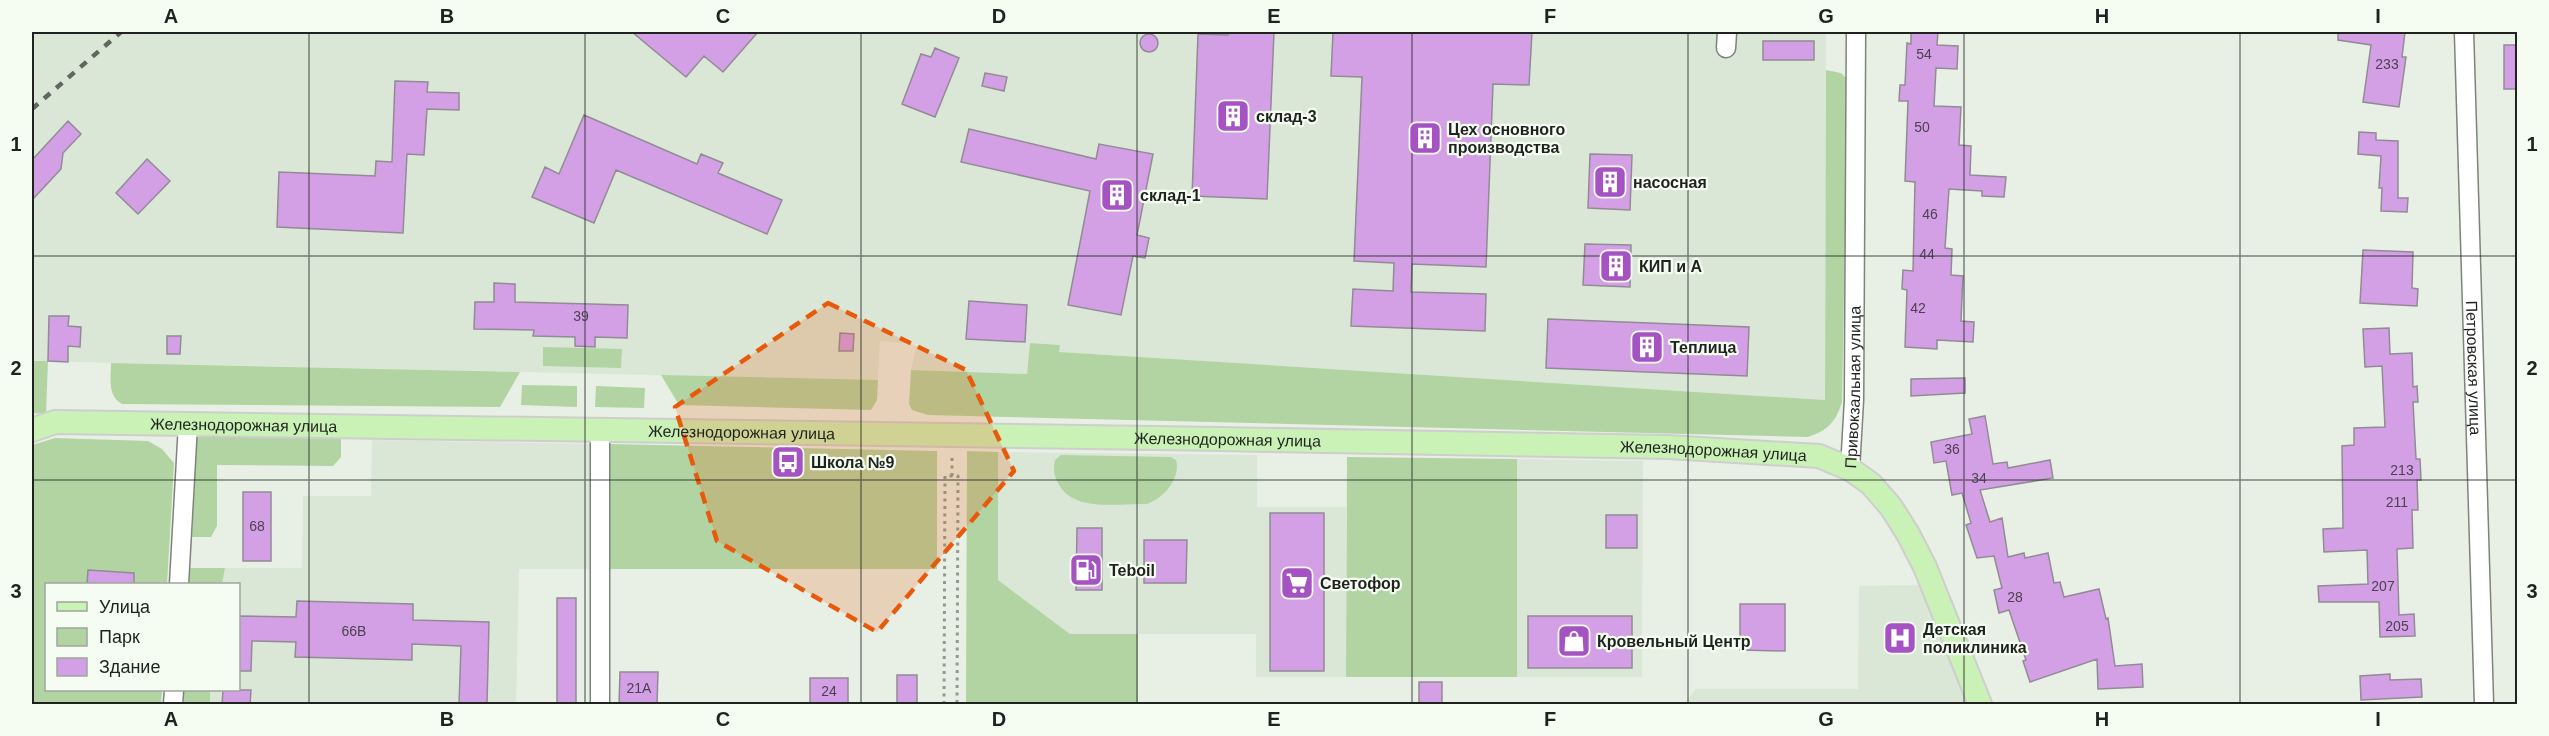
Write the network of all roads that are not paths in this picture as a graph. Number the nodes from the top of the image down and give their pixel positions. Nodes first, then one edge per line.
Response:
1 (1856, 32) edge
2 (2464, 32) edge
3 (32, 421) edge
4 (55, 422) junction
5 (188, 424) junction
6 (600, 429) junction
7 (32, 430) edge
8 (1850, 469) junction
9 (179, 583) edge
10 (600, 705) edge
11 (1980, 705) edge
12 (2484, 705) edge

1 - 8 street, Привокзальная улица
2 - 12 street, Петровская улица
3 - 4 main road
4 - 5 main road, Железнодорожная улица
4 - 7 main road, Железнодорожная улица
5 - 6 main road, Железнодорожная улица
5 - 9 street
6 - 8 main road, Железнодорожная улица
6 - 10 street
8 - 11 main road, Привокзальная улица

